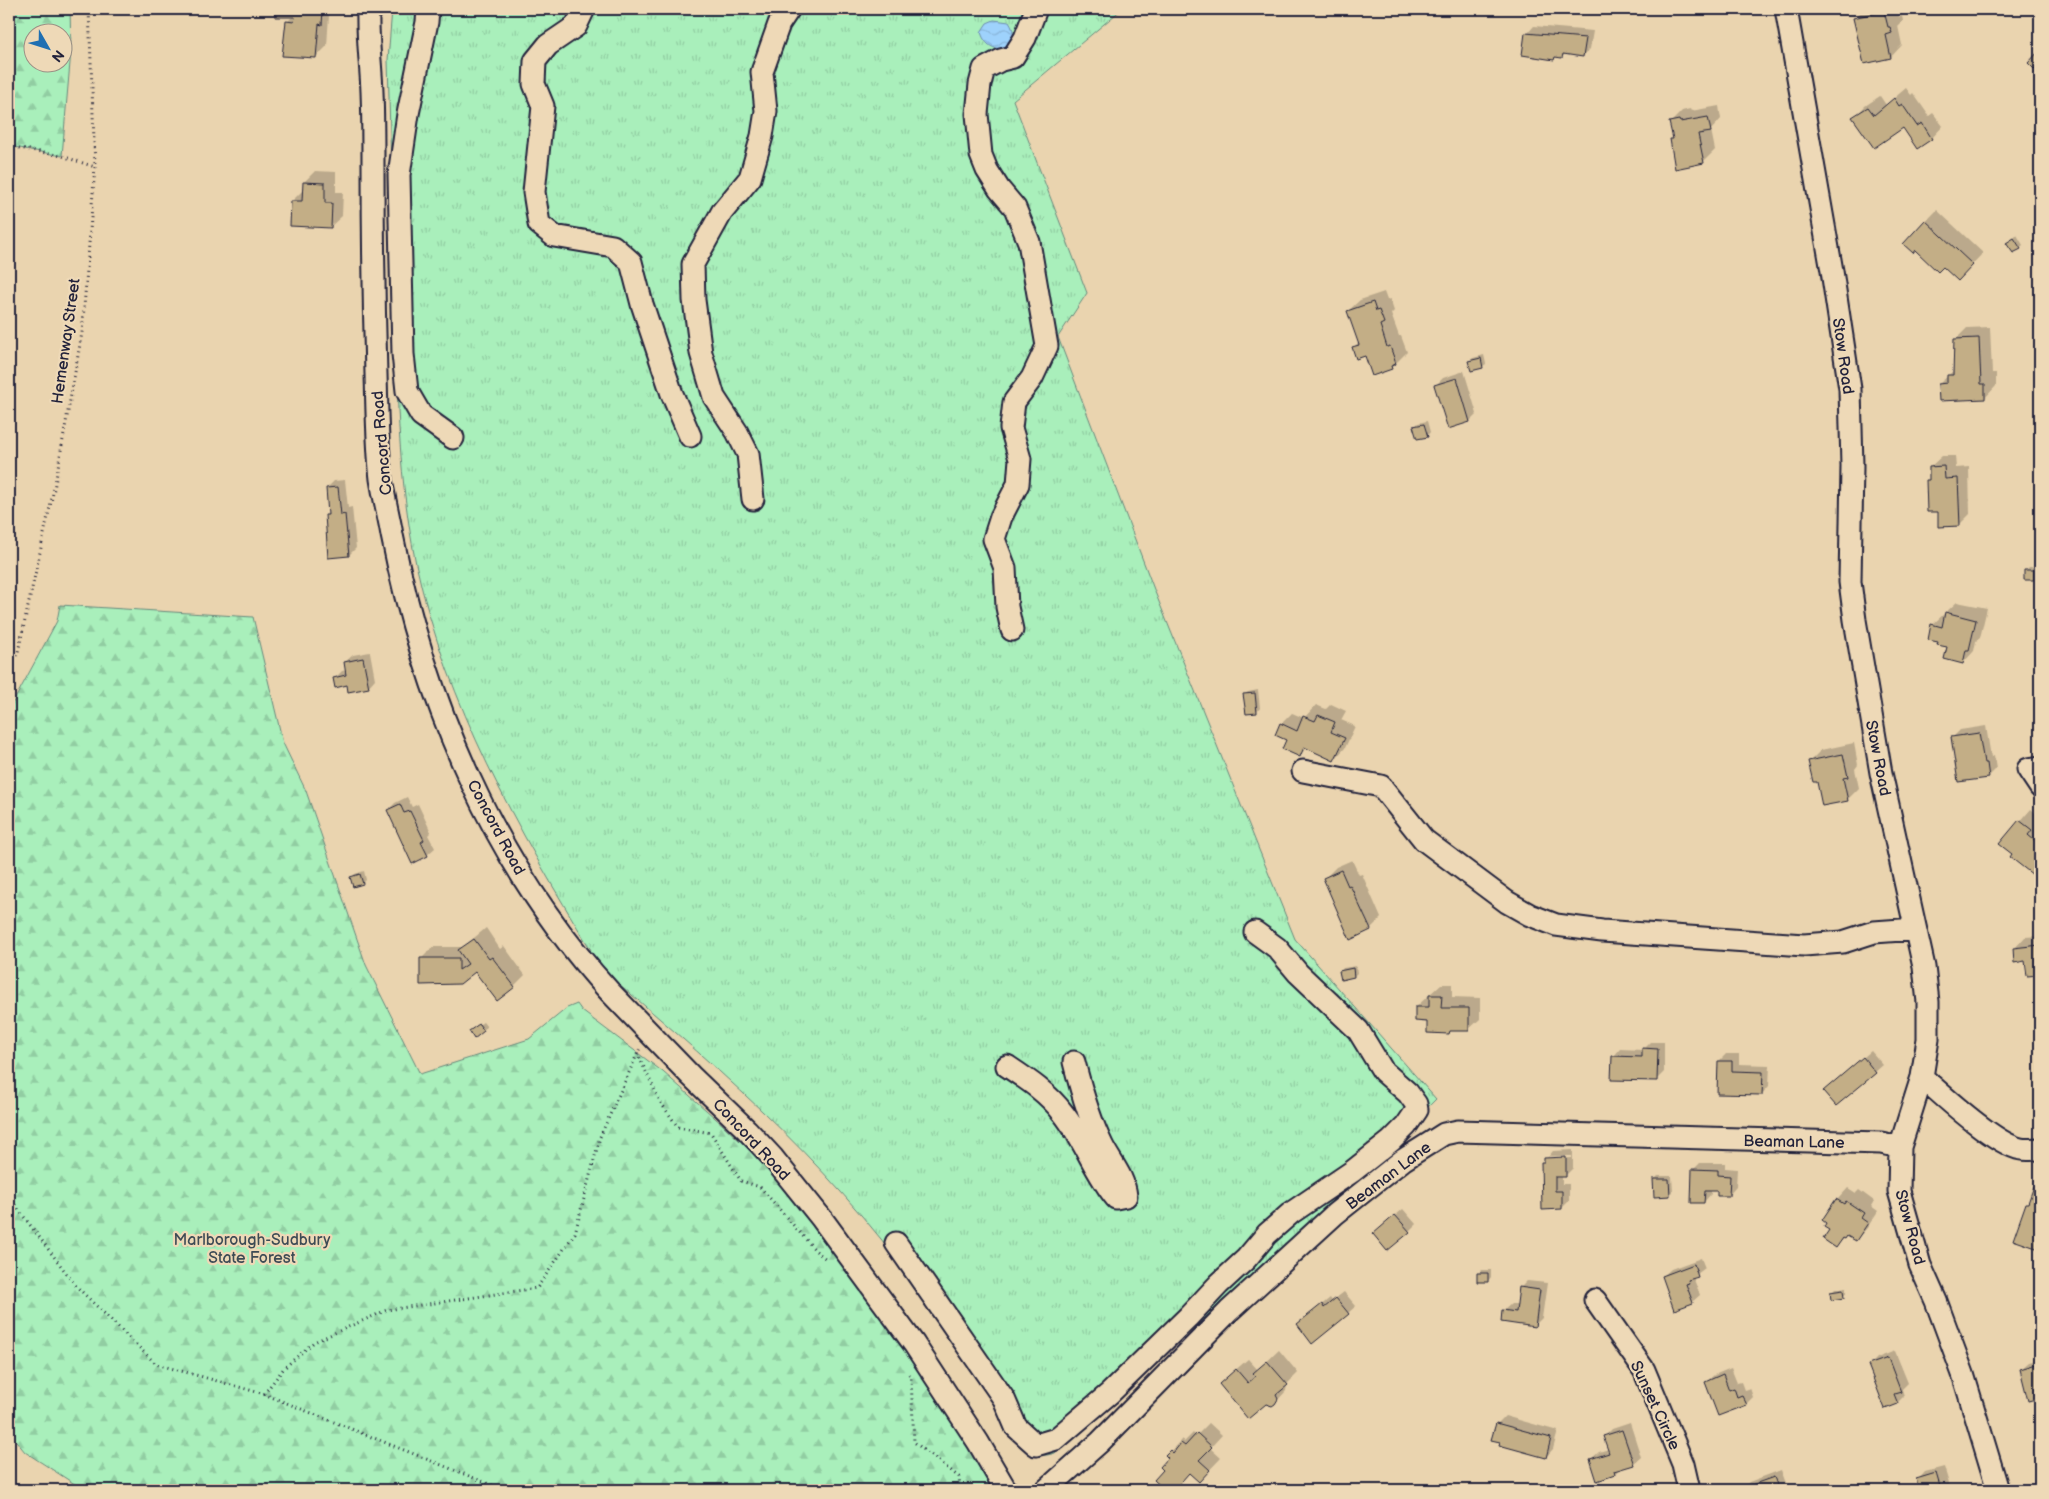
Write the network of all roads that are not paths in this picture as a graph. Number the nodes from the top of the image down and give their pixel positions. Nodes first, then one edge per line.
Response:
1 (368, 9) edge
2 (428, 9) edge
3 (584, 9) edge
4 (789, 9) edge
5 (1036, 9) edge
6 (1786, 9) edge
7 (690, 436) dead end
8 (453, 438) dead end
9 (753, 499) dead end
10 (1012, 630) dead end
11 (2034, 768) edge
12 (1303, 771) dead end
13 (2040, 787) edge
14 (1915, 929) junction
15 (1255, 932) dead end
16 (1074, 1062) dead end
17 (1007, 1066) dead end
18 (1922, 1077) junction
19 (1900, 1146) junction
20 (2040, 1150) edge
21 (896, 1243) dead end
22 (1595, 1300) dead end
23 (1006, 1490) edge
24 (1046, 1490) edge
25 (1688, 1490) edge
26 (1998, 1490) edge

1 - 23 street, Concord Road
2 - 8 street
3 - 7 street
4 - 9 street
5 - 10 street
6 - 14 street, Stow Road
11 - 13 street
12 - 14 street
14 - 18 street, Stow Road
15 - 21 street
16 - 17 street
18 - 19 street, Stow Road
18 - 20 street
19 - 24 street, Beaman Lane
19 - 26 street, Stow Road
22 - 25 street, Sunset Circle

